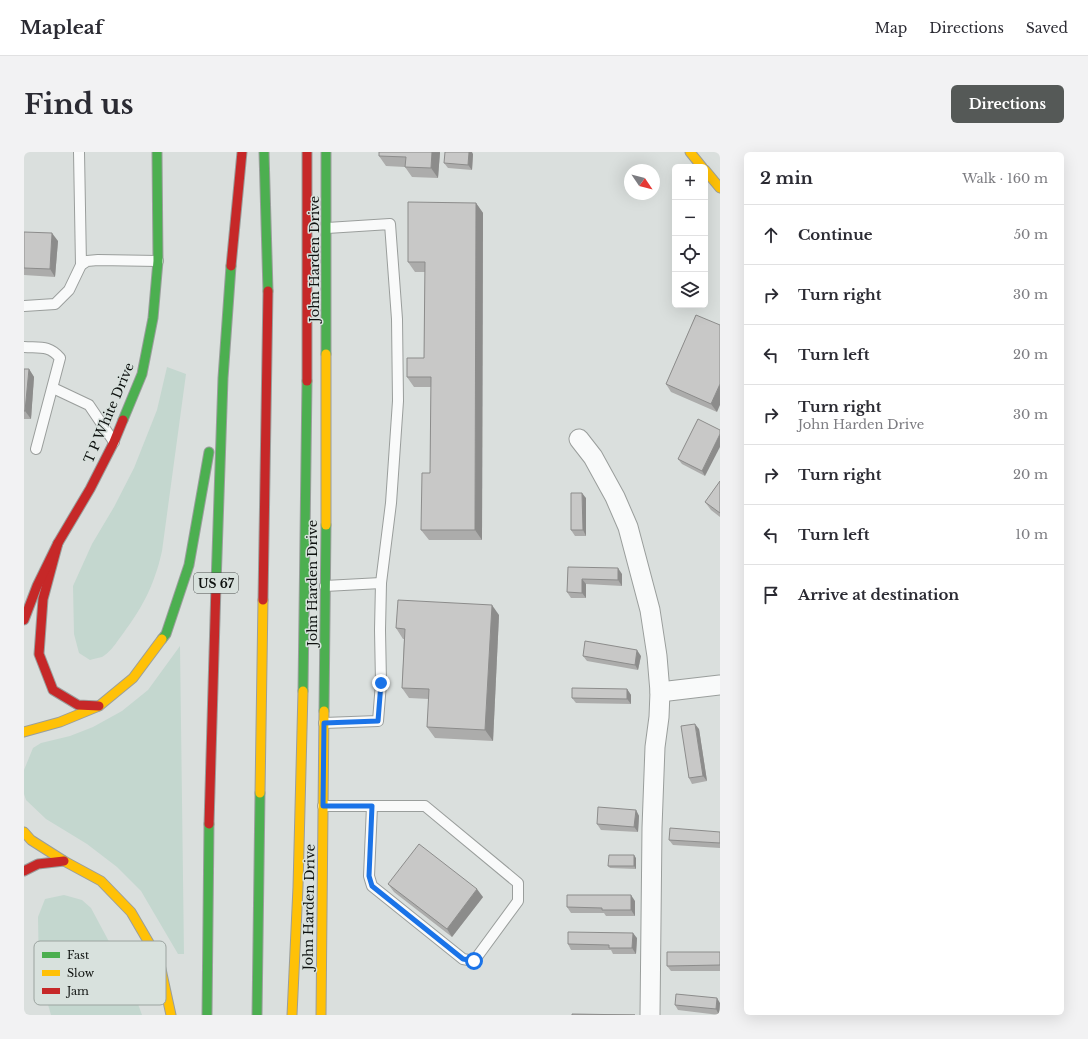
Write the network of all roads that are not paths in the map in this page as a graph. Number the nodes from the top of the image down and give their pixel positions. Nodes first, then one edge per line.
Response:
1 (79, 152) edge
2 (157, 152) edge
3 (242, 152) edge
4 (264, 152) edge
5 (307, 152) edge
6 (326, 152) edge
7 (690, 152) edge
8 (700, 164) edge
9 (708, 174) edge
10 (720, 188) edge
11 (327, 228) junction
12 (158, 260) junction
13 (81, 265) junction
14 (24, 306) edge
15 (24, 347) edge
16 (223, 378) junction
17 (52, 388) junction
18 (579, 439) dead end
19 (114, 442) junction
20 (36, 449) dead end
21 (58, 543) junction
22 (381, 583) junction
23 (325, 586) junction
24 (24, 620) edge
25 (720, 685) edge
26 (660, 692) junction
27 (99, 706) junction
28 (324, 723) junction
29 (24, 732) edge
30 (323, 806) junction
31 (372, 806) junction
32 (24, 832) edge
33 (64, 861) junction
34 (24, 871) edge
35 (148, 941) edge
36 (166, 992) edge
37 (171, 1015) edge
38 (207, 1015) edge
39 (258, 1015) edge
40 (292, 1015) edge
41 (321, 1015) edge
42 (650, 1015) edge

1 - 13 lane
2 - 12 main road, T P White Drive
3 - 16 main road, US 67
4 - 39 main road
5 - 40 main road
6 - 11 main road, John Harden Drive
7 - 8 main road
9 - 10 main road
11 - 22 lane
11 - 23 main road, John Harden Drive
12 - 13 lane
12 - 19 main road, T P White Drive
13 - 14 lane
15 - 17 lane
16 - 27 main road
16 - 38 main road, US 67
17 - 19 lane
17 - 20 lane
18 - 26 street
19 - 21 main road, T P White Drive
21 - 24 main road, T P White Drive
21 - 27 main road
22 - 23 lane
22 - 28 lane
23 - 28 main road, John Harden Drive
25 - 26 street
26 - 42 street
27 - 29 main road
28 - 30 main road, John Harden Drive
30 - 31 lane
30 - 41 main road, John Harden Drive
31 - 31 lane
32 - 33 main road
33 - 34 main road
33 - 35 main road
36 - 37 main road

